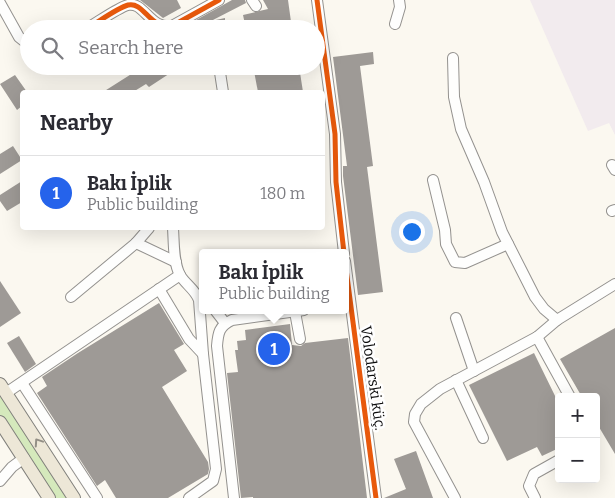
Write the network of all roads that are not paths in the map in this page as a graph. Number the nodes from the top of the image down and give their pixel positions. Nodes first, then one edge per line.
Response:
1 (219, 0) edge
2 (317, 0) edge
3 (399, 0) edge
4 (0, 3) edge
5 (102, 20) edge
6 (152, 20) edge
7 (183, 20) edge
8 (320, 20) edge
9 (395, 24) dead end
10 (20, 38) edge
11 (453, 58) dead end
12 (325, 60) edge
13 (220, 75) edge
14 (223, 90) edge
15 (433, 180) dead end
16 (147, 230) edge
17 (173, 230) edge
18 (136, 243) junction
19 (508, 244) junction
20 (344, 249) edge
21 (176, 262) junction
22 (180, 275) junction
23 (615, 284) edge
24 (159, 289) junction
25 (71, 298) dead end
26 (199, 300) edge
27 (349, 311) edge
28 (200, 314) edge
29 (217, 314) edge
30 (277, 314) edge
31 (300, 314) edge
32 (456, 318) dead end
33 (558, 320) junction
34 (224, 323) junction
35 (537, 337) junction
36 (300, 339) dead end
37 (202, 354) junction
38 (474, 371) junction
39 (456, 380) junction
40 (22, 383) junction
41 (3, 389) edge
42 (568, 393) edge
43 (0, 422) edge
44 (483, 438) dead end
45 (66, 450) junction
46 (24, 458) junction
47 (50, 459) junction
48 (555, 462) edge
49 (0, 480) edge
50 (49, 498) edge
51 (74, 498) edge
52 (97, 498) edge
53 (189, 498) edge
54 (234, 498) edge
55 (376, 498) edge
56 (455, 498) edge
57 (534, 498) edge

1 - 7 street
2 - 8 street
3 - 9 street
4 - 10 street
5 - 6 street
11 - 19 street
12 - 20 street
13 - 14 street
15 - 19 street
16 - 18 street
17 - 21 street
18 - 21 street
18 - 25 street
19 - 33 street
21 - 22 street
22 - 24 street
22 - 26 street
23 - 33 street
24 - 37 street
24 - 40 street
27 - 55 street, Volodarski küç.
28 - 37 street
29 - 34 street
30 - 34 street
31 - 36 street
32 - 38 street
33 - 35 street
34 - 54 street
35 - 38 street
35 - 42 street
37 - 53 street
38 - 39 street
39 - 44 street
39 - 56 street
40 - 41 street
40 - 45 street
47 -> 41 main road
43 - 46 main road
45 - 47 street
45 - 52 street
46 - 49 street
46 - 50 main road
47 - 51 main road
48 - 57 street

